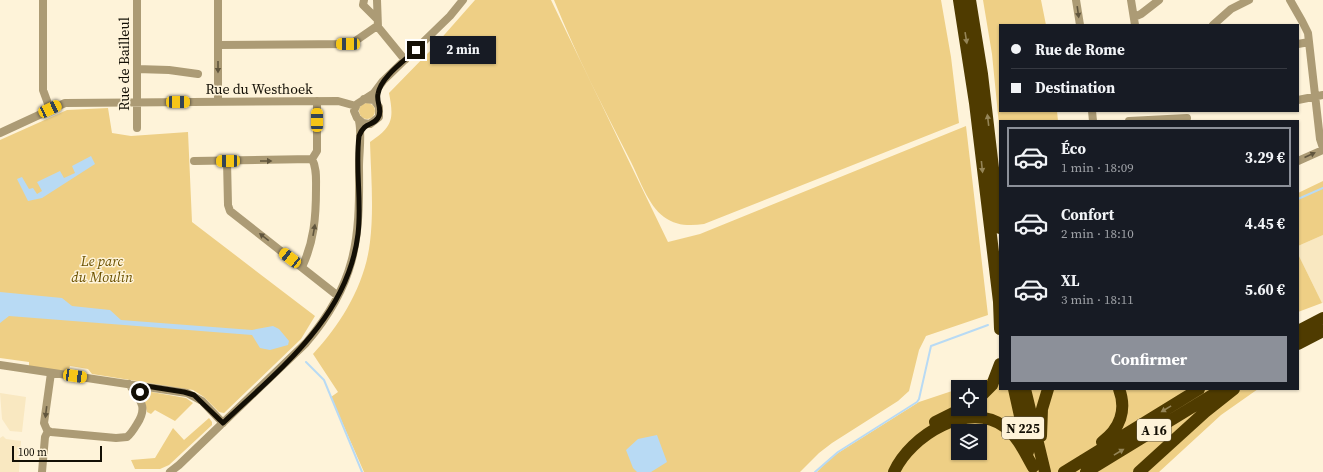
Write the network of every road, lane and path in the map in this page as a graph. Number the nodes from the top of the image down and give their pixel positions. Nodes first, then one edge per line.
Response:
1 (43, 0) edge
2 (137, 0) edge
3 (218, 0) edge
4 (364, 0) edge
5 (377, 0) edge
6 (463, 0) edge
7 (959, 0) edge
8 (970, 0) edge
9 (1076, 0) edge
10 (1131, 0) edge
11 (1159, 0) edge
12 (1249, 0) edge
13 (1290, 0) edge
14 (1134, 21) edge
15 (377, 22) junction
16 (1080, 24) edge
17 (1214, 24) edge
18 (1309, 42) junction
19 (1299, 44) edge
20 (218, 45) junction
21 (405, 60) junction
22 (137, 69) junction
23 (198, 74) dead end
24 (380, 86) junction
25 (1319, 96) edge
26 (364, 99) junction
27 (1299, 100) edge
28 (137, 102) junction
29 (218, 102) junction
30 (317, 102) junction
31 (377, 103) junction
32 (356, 106) junction
33 (50, 109) junction
34 (1187, 118) dead end
35 (1150, 120) edge
36 (359, 121) junction
37 (368, 124) junction
38 (137, 128) dead end
39 (0, 133) edge
40 (359, 136) junction
41 (1323, 149) edge
42 (312, 159) junction
43 (1299, 160) edge
44 (194, 161) dead end
45 (228, 161) junction
46 (999, 220) edge
47 (302, 268) junction
48 (338, 296) junction
49 (999, 305) edge
50 (1323, 312) edge
51 (1323, 318) edge
52 (1299, 322) edge
53 (1299, 330) edge
54 (1319, 333) edge
55 (1299, 343) edge
56 (1299, 346) edge
57 (0, 365) edge
58 (999, 367) edge
59 (51, 373) junction
60 (129, 384) junction
61 (146, 386) junction
62 (987, 389) edge
63 (1014, 390) edge
64 (1025, 390) edge
65 (1048, 390) edge
66 (1119, 390) edge
67 (1197, 390) edge
68 (1220, 390) edge
69 (1233, 390) edge
70 (140, 400) junction
71 (951, 414) edge
72 (223, 423) junction
73 (48, 431) junction
74 (1039, 468) edge
75 (178, 469) edge
76 (42, 472) edge
77 (170, 472) edge
78 (886, 472) edge
79 (894, 472) edge
80 (1063, 472) edge
81 (1086, 472) edge
82 (1139, 472) edge

1 - 33 street
2 - 22 street, Rue de Bailleul
3 - 20 street
4 - 15 street
5 - 15 street
6 - 21 street
7 -> 49 highway
46 -> 8 highway
9 -> 16 street
10 - 14 street
11 - 14 street
12 - 17 street
13 - 18 street
15 - 20 street
15 - 21 street
18 - 19 street
18 - 25 street
20 -> 29 street
21 - 24 street
22 - 23 street
22 - 28 street, Rue de Bailleul
24 - 26 street
24 - 31 street
25 - 27 street
25 - 41 street
26 - 31 street
26 - 32 street
28 - 29 street, Rue du Westhoek
28 - 33 street, Rue du Westhoek
28 - 38 street, Rue de Bailleul
29 - 30 street, Rue du Westhoek
30 - 32 street, Rue du Westhoek
30 - 42 street
31 - 37 street
32 - 36 street
33 - 39 street, Rue du Westhoek
34 - 35 street
36 - 37 street
36 - 40 street
37 - 40 street
40 - 48 street
43 -> 41 street
45 -> 42 street
47 -> 42 street
44 - 45 street
47 -> 45 street
47 - 48 street
48 - 72 street
50 - 52 highway
51 - 53 highway
54 - 55 highway
54 - 56 highway
57 - 59 street
58 - 62 highway
59 - 60 street
59 -> 73 street
60 - 61 street
60 - 70 street
61 - 70 street
61 - 72 street
63 - 74 highway, N 225
64 - 74 highway, N 225
65 - 74 highway
66 - 80 highway
67 -> 80 highway, A 16
81 -> 68 highway, A 16
69 - 82 highway
70 - 73 street
71 - 78 highway
72 - 75 street
73 - 76 street
74 - 79 highway
75 - 77 street

